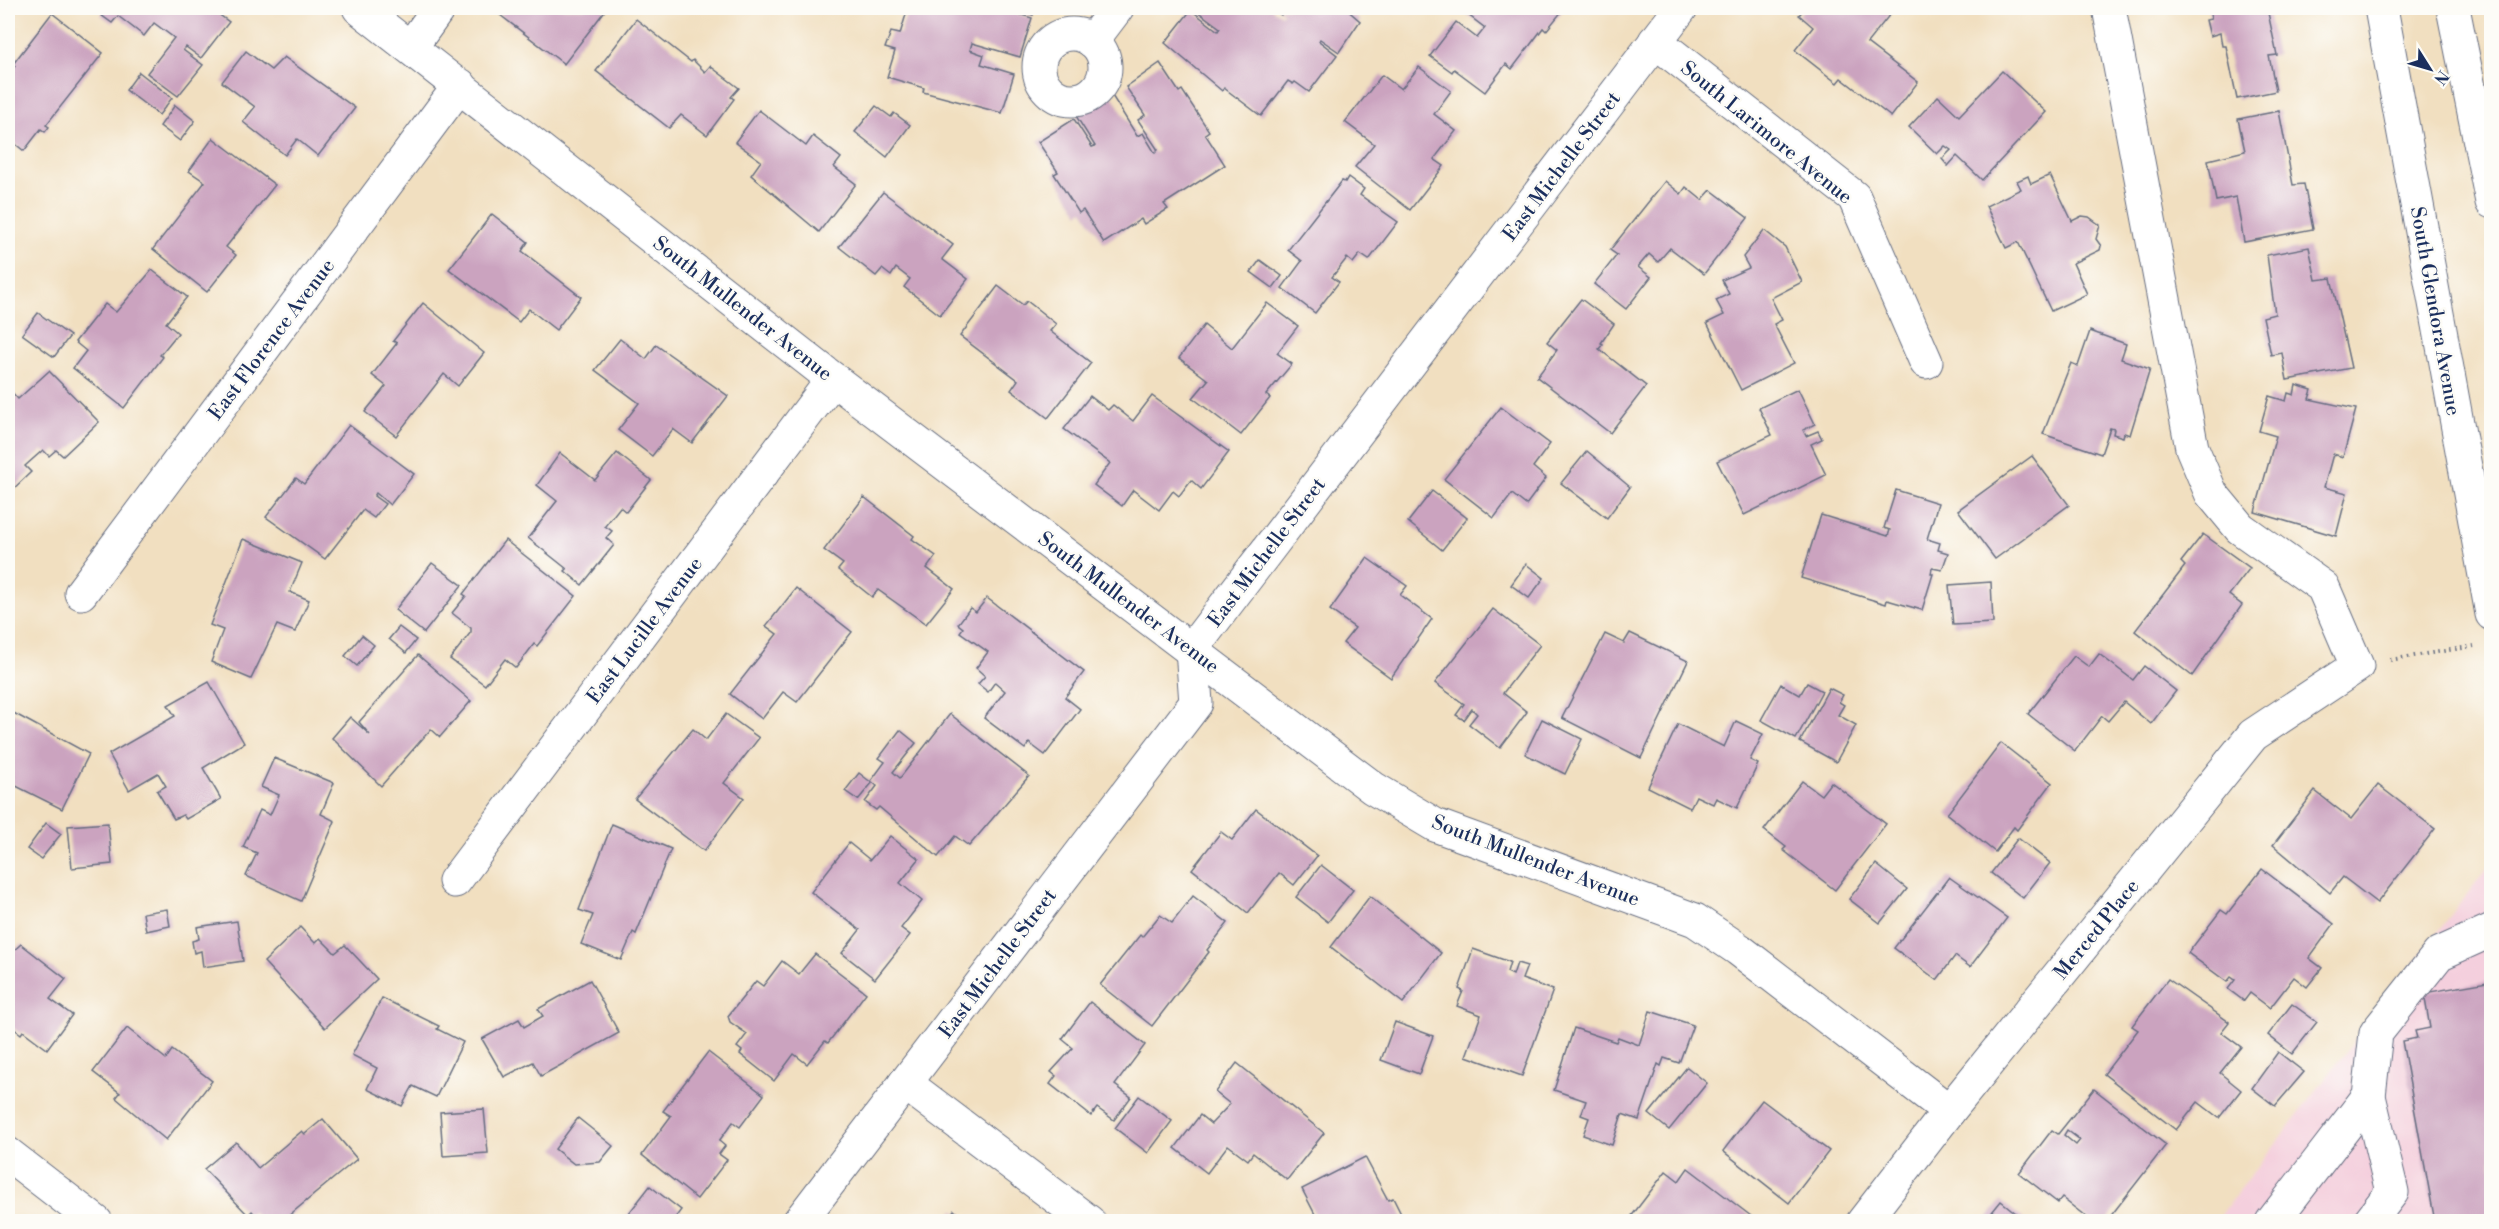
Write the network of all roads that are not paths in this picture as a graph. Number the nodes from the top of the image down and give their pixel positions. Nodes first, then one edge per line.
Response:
1 (359, 8) edge
2 (440, 8) edge
3 (1117, 8) edge
4 (1682, 8) edge
5 (2109, 8) edge
6 (2381, 8) edge
7 (2453, 8) edge
8 (1092, 41) dead end
9 (1655, 41) junction
10 (411, 47) junction
11 (460, 85) junction
12 (2492, 202) edge
13 (1926, 362) dead end
14 (833, 379) junction
15 (81, 592) dead end
16 (2492, 614) edge
17 (1192, 649) junction
18 (455, 881) dead end
19 (2492, 930) edge
20 (905, 1083) junction
21 (2369, 1095) junction
22 (1948, 1111) junction
23 (8, 1154) edge
24 (96, 1221) edge
25 (799, 1221) edge
26 (1089, 1221) edge
27 (1863, 1221) edge
28 (2272, 1221) edge
29 (2369, 1221) edge

1 - 10 street, South Mullender Avenue
2 - 10 street
3 - 8 street
4 - 9 street, East Michelle Street
5 - 22 street, Merced Place
6 - 16 street, South Glendora Avenue
7 - 12 street
9 - 13 street, South Larimore Avenue
9 - 17 street, East Michelle Street
10 - 11 street, South Mullender Avenue
11 - 14 street, South Mullender Avenue
11 - 15 street, East Florence Avenue
14 - 17 street, South Mullender Avenue
14 - 18 street, East Lucille Avenue
17 - 20 street, East Michelle Street
17 - 22 street, South Mullender Avenue
19 - 21 street
20 - 25 street, East Michelle Street
20 - 26 street
21 - 28 street
21 - 29 street
22 - 27 street, Merced Place
23 - 24 street

